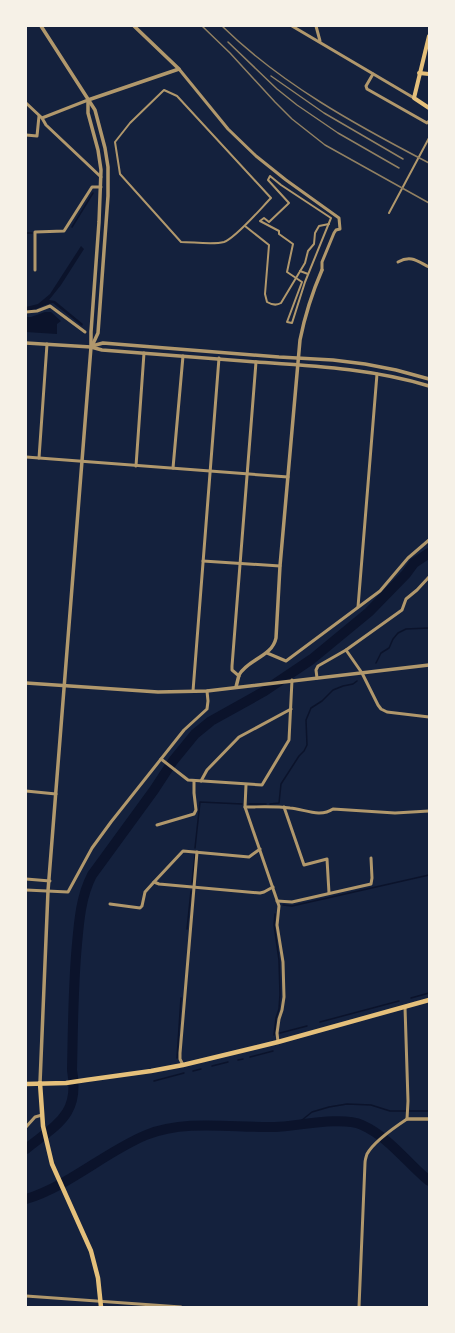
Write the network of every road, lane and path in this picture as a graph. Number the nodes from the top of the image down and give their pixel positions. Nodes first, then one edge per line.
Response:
1 (41, 26) edge
2 (134, 26) edge
3 (292, 26) edge
4 (316, 26) edge
5 (429, 36) edge
6 (320, 41) junction
7 (179, 69) junction
8 (419, 73) junction
9 (373, 74) junction
10 (429, 74) edge
11 (414, 98) junction
12 (88, 100) junction
13 (26, 103) edge
14 (429, 108) edge
15 (41, 117) junction
16 (429, 122) edge
17 (26, 135) edge
18 (429, 138) edge
19 (101, 177) junction
20 (100, 187) junction
21 (389, 213) dead end
22 (329, 224) junction
23 (245, 226) junction
24 (398, 262) dead end
25 (429, 267) edge
26 (35, 270) dead end
27 (322, 270) joint
28 (300, 271) junction
29 (308, 274) junction
30 (296, 278) junction
31 (26, 312) edge
32 (85, 332) dead end
33 (26, 342) edge
34 (47, 344) junction
35 (91, 347) junction
36 (144, 353) junction
37 (183, 356) junction
38 (219, 358) junction
39 (298, 358) junction
40 (256, 362) junction
41 (297, 364) junction
42 (376, 374) junction
43 (429, 379) edge
44 (429, 386) edge
45 (26, 457) edge
46 (38, 458) junction
47 (82, 461) junction
48 (136, 466) junction
49 (173, 468) junction
50 (210, 472) junction
51 (247, 474) junction
52 (288, 477) junction
53 (429, 540) edge
54 (203, 561) junction
55 (240, 563) junction
56 (280, 566) junction
57 (429, 577) edge
58 (358, 607) junction
59 (346, 650) junction
60 (267, 653) junction
61 (429, 665) edge
62 (362, 673) junction
63 (239, 676) junction
64 (317, 678) junction
65 (292, 680) junction
66 (26, 682) edge
67 (64, 686) junction
68 (236, 687) junction
69 (194, 691) junction
70 (207, 691) junction
71 (290, 708) junction
72 (429, 717) edge
73 (162, 760) junction
74 (194, 781) junction
75 (201, 782) junction
76 (246, 785) junction
77 (26, 791) edge
78 (56, 794) junction
79 (246, 807) junction
80 (284, 807) junction
81 (429, 811) edge
82 (157, 825) dead end
83 (260, 850) junction
84 (197, 852) junction
85 (371, 858) dead end
86 (26, 880) edge
87 (50, 881) junction
88 (154, 882) junction
89 (194, 886) junction
90 (273, 887) junction
91 (26, 890) edge
92 (48, 891) junction
93 (329, 893) junction
94 (277, 901) junction
95 (110, 904) dead end
96 (429, 1000) edge
97 (405, 1007) junction
98 (278, 1042) junction
99 (183, 1065) junction
100 (40, 1083) junction
101 (26, 1084) edge
102 (42, 1115) junction
103 (408, 1119) junction
104 (429, 1120) edge
105 (26, 1127) edge
106 (26, 1296) edge
107 (101, 1301) junction
108 (101, 1307) edge
109 (181, 1307) edge
110 (359, 1307) edge

1 - 12 street
2 - 7 street
3 - 6 street
4 - 6 street
5 - 8 main road
6 - 9 street
7 - 12 street
7 - 27 street
8 - 10 main road
8 - 11 main road
9 - 11 street
9 - 16 street
11 - 14 main road
12 - 15 street
12 - 19 street
12 - 35 street
13 - 15 street
15 - 17 street
15 - 19 street
18 - 21 street
19 - 20 street
20 - 26 street
20 - 35 street
22 - 28 street
22 - 29 street
22 - 30 street
23 - 23 street
23 - 30 street
24 - 25 street
27 - 39 street
28 - 29 street
28 - 30 street
29 - 30 street
31 - 32 street
33 - 34 street
34 - 35 street
34 - 46 street
35 - 36 street
35 - 39 street
35 - 47 street
36 - 37 street
36 - 48 street
37 - 38 street
37 - 49 street
38 - 40 street
38 - 50 street
39 - 41 street
39 - 43 street
40 - 41 street
40 - 51 street
41 - 42 street
41 - 52 street
42 - 44 street
42 - 58 street
45 - 46 street
46 - 47 street
47 - 48 street
47 - 67 street
48 - 49 street
49 - 50 street
50 - 51 street
50 - 54 street
51 - 52 street
51 - 55 street
52 - 56 street
53 - 58 street
54 - 55 street
54 - 69 street
55 - 56 street
55 - 63 street
56 - 60 street
57 - 59 street
58 - 60 street
59 - 62 street
59 - 64 street
60 - 63 street
61 - 62 street
62 - 64 street
62 - 72 street
63 - 68 street
64 - 65 street
65 - 68 street
65 - 71 street
66 - 67 street
67 - 69 street
67 - 78 street
68 - 70 street
69 - 70 street
70 - 73 street
71 - 75 street
71 - 76 street
73 - 74 street
73 - 92 street
74 - 75 street
74 - 82 street
75 - 76 street
76 - 79 street
77 - 78 street
78 - 87 street
79 - 80 street
79 - 83 street
80 - 81 street
80 - 93 street
83 - 84 street
83 - 90 street
84 - 88 street
84 - 89 street
85 - 93 street
86 - 87 street
87 - 92 street
88 - 89 street
88 - 95 street
89 - 90 street
89 - 99 street
90 - 94 street
91 - 92 street
92 - 100 street
93 - 94 street
94 - 98 street
96 - 97 main road
97 - 98 main road
97 - 103 street
98 - 99 main road
99 - 100 main road
100 - 101 main road
100 - 102 main road
102 - 105 street
102 - 107 main road
103 - 104 street
103 - 110 street
106 - 107 street
107 - 108 main road
107 - 109 street

